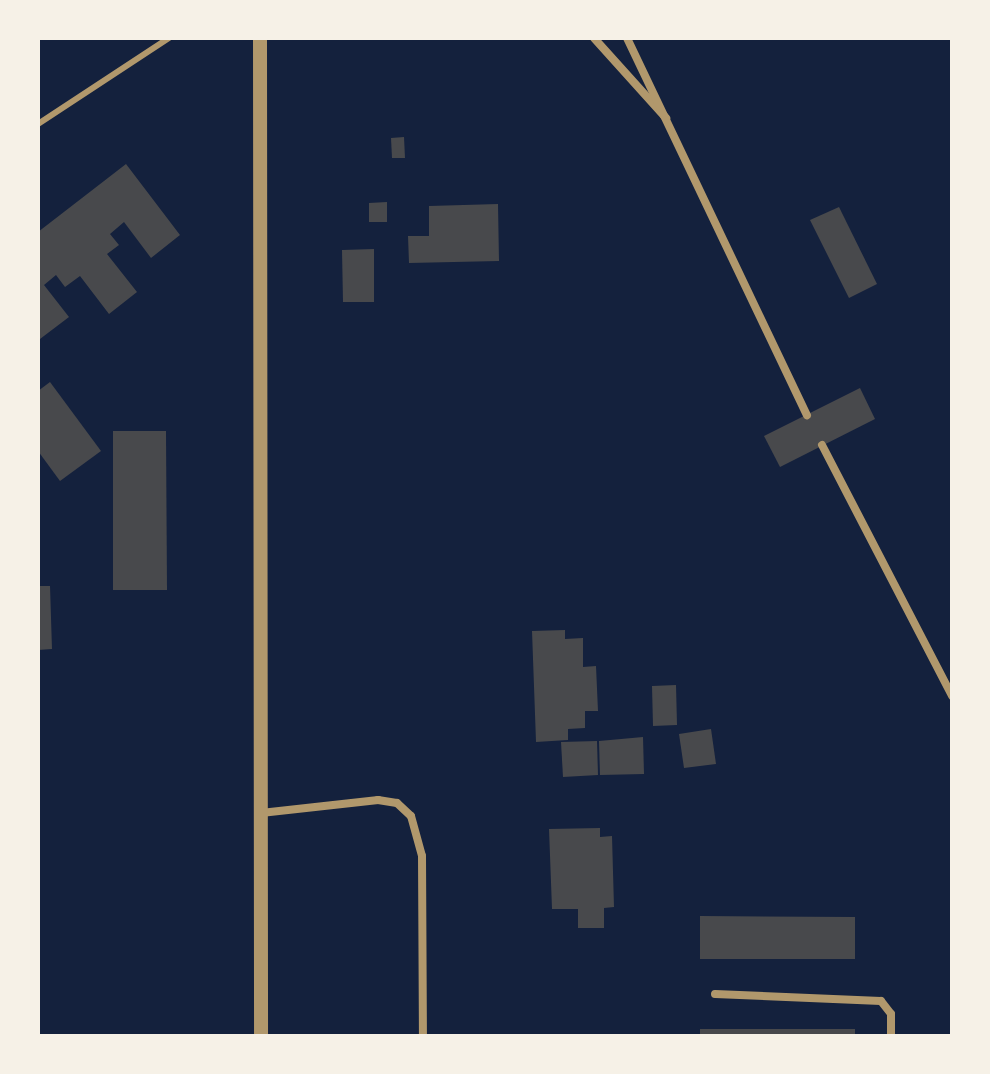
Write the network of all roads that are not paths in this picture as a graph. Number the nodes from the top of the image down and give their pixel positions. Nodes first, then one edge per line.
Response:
1 (169, 38) edge
2 (260, 38) edge
3 (594, 38) edge
4 (627, 38) edge
5 (38, 124) edge
6 (675, 128) junction
7 (807, 415) dead end
8 (822, 445) dead end
9 (952, 696) edge
10 (261, 813) junction
11 (715, 994) dead end
12 (261, 1036) edge
13 (423, 1036) edge
14 (891, 1036) edge

1 - 5 lane
2 - 10 street
3 - 6 street
4 - 6 street
6 - 7 street
8 - 9 street
10 - 12 street
10 - 13 street
11 - 14 street

